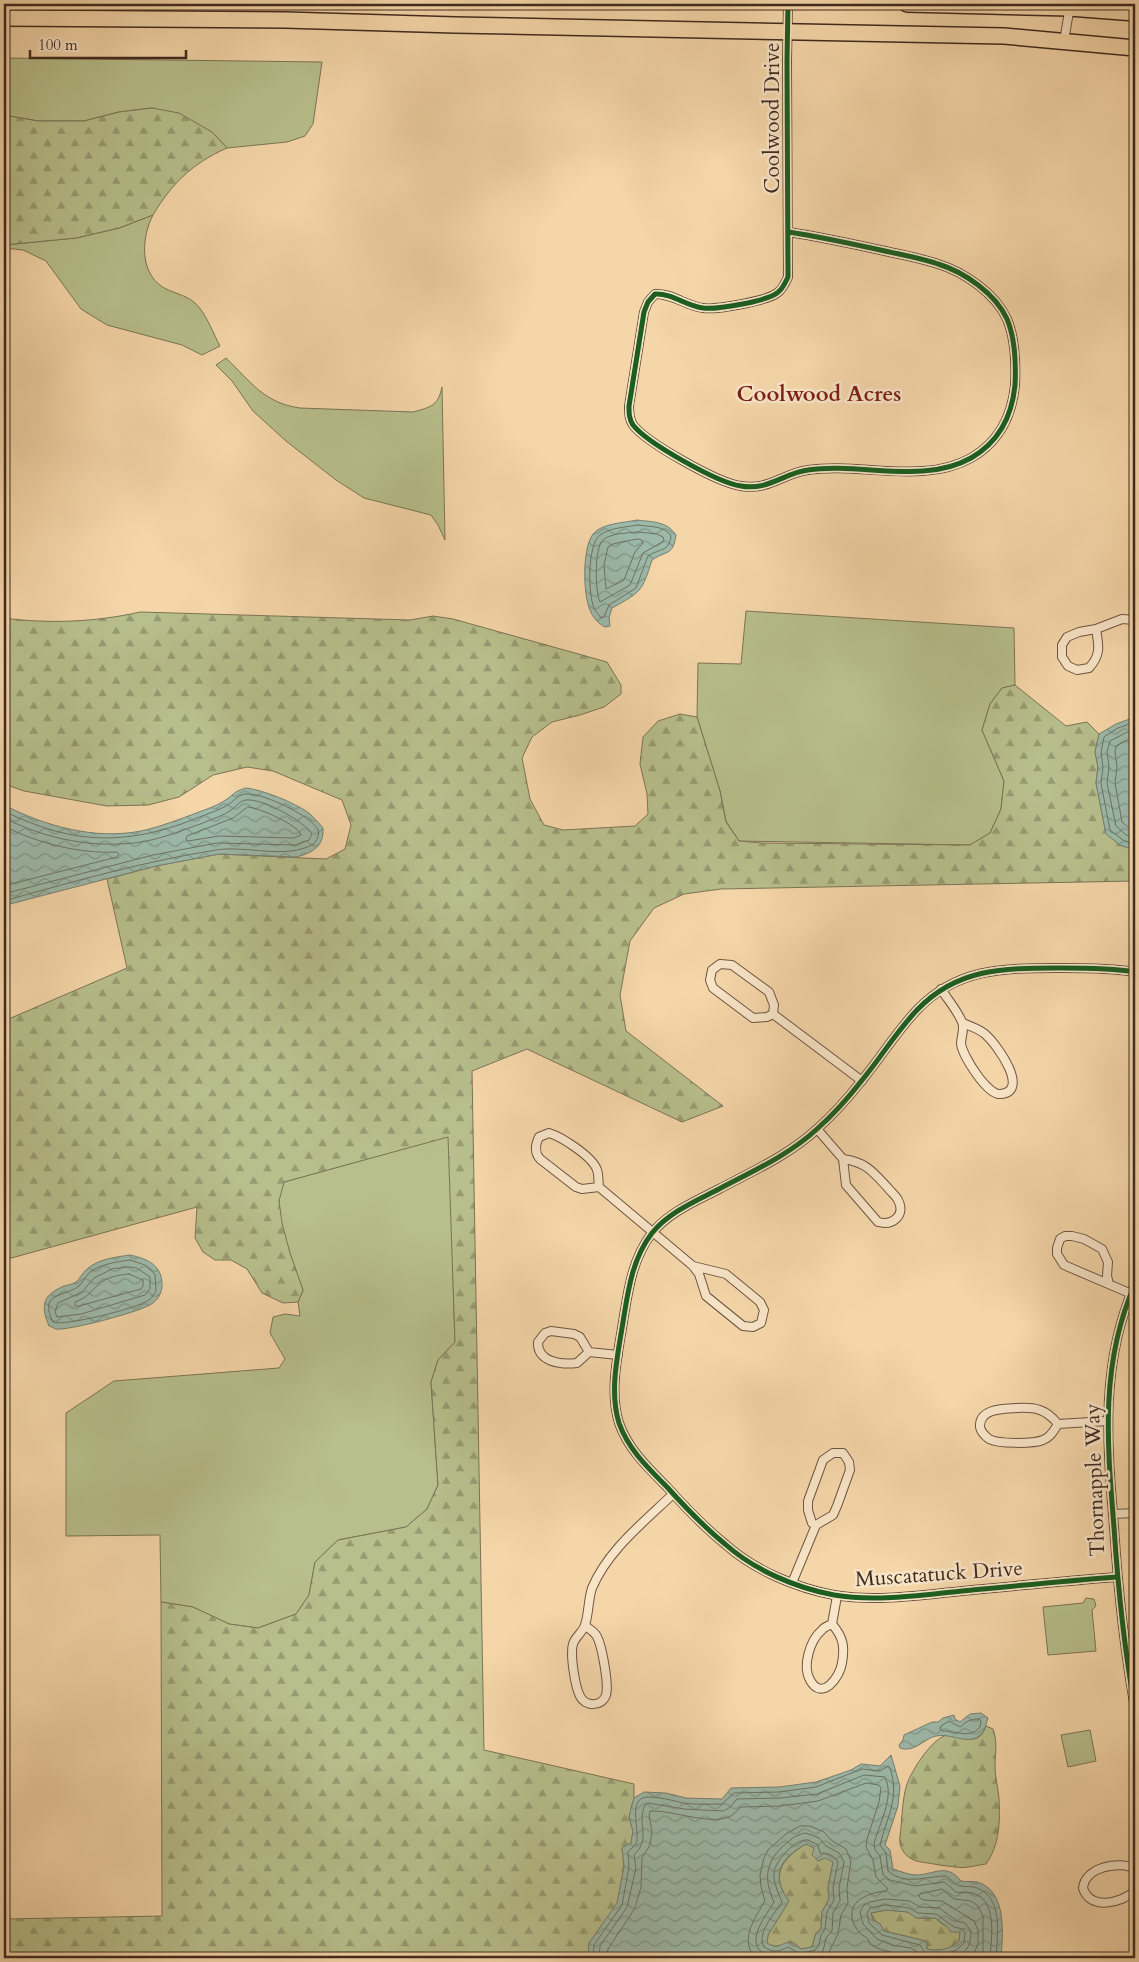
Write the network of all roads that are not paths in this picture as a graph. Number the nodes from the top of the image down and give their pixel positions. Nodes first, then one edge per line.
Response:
1 (788, 4) edge
2 (907, 4) edge
3 (1070, 6) edge
4 (1135, 13) edge
5 (4, 18) edge
6 (788, 32) junction
7 (1064, 41) junction
8 (1135, 48) edge
9 (789, 232) junction
10 (1135, 620) edge
11 (1096, 629) junction
12 (1135, 972) edge
13 (941, 989) junction
14 (773, 1014) junction
15 (964, 1023) junction
16 (862, 1081) junction
17 (817, 1129) junction
18 (843, 1159) junction
19 (598, 1187) junction
20 (653, 1233) junction
21 (693, 1266) junction
22 (1109, 1284) junction
23 (1135, 1284) edge
24 (1133, 1295) edge
25 (589, 1352) junction
26 (618, 1355) junction
27 (1107, 1421) junction
28 (1058, 1424) junction
29 (673, 1494) junction
30 (1113, 1514) junction
31 (1135, 1514) edge
32 (816, 1525) junction
33 (1117, 1577) junction
34 (792, 1583) junction
35 (837, 1596) junction
36 (832, 1624) junction
37 (585, 1626) junction
38 (1134, 1692) edge
39 (1135, 1708) edge
40 (1135, 1869) edge
41 (1135, 1891) edge

1 - 6 street, Coolwood Drive
2 - 3 highway
3 - 4 highway
3 - 7 street
5 - 6 highway
6 - 7 highway
6 - 9 street, Coolwood Drive
7 - 8 highway
9 - 9 street, Coolwood Drive
10 - 11 street
11 - 11 street
12 - 13 street, Muscatatuck Drive
13 - 15 street
13 - 16 street, Muscatatuck Drive
14 - 14 street
14 - 16 street
15 - 15 street
16 - 17 street, Muscatatuck Drive
17 - 18 street
17 - 20 street, Muscatatuck Drive
18 - 18 street
19 - 19 street
19 - 20 street
20 - 21 street
20 - 26 street, Muscatatuck Drive
21 - 21 street
22 - 22 street
22 - 24 street
23 - 24 street, Thornapple Way
24 - 27 street, Thornapple Way
25 - 25 street
25 - 26 street
26 - 29 street, Muscatatuck Drive
27 - 28 street
27 - 30 street, Thornapple Way
28 - 28 street
29 - 34 street, Muscatatuck Drive
29 - 37 street
30 - 31 street
30 - 33 street, Thornapple Way
32 - 32 street
32 - 34 street
33 - 35 street, Muscatatuck Drive
33 - 38 street, Thornapple Way
34 - 35 street, Muscatatuck Drive
35 - 36 street
36 - 36 street
37 - 37 street
38 - 39 street, Thornapple Way
40 - 41 street

